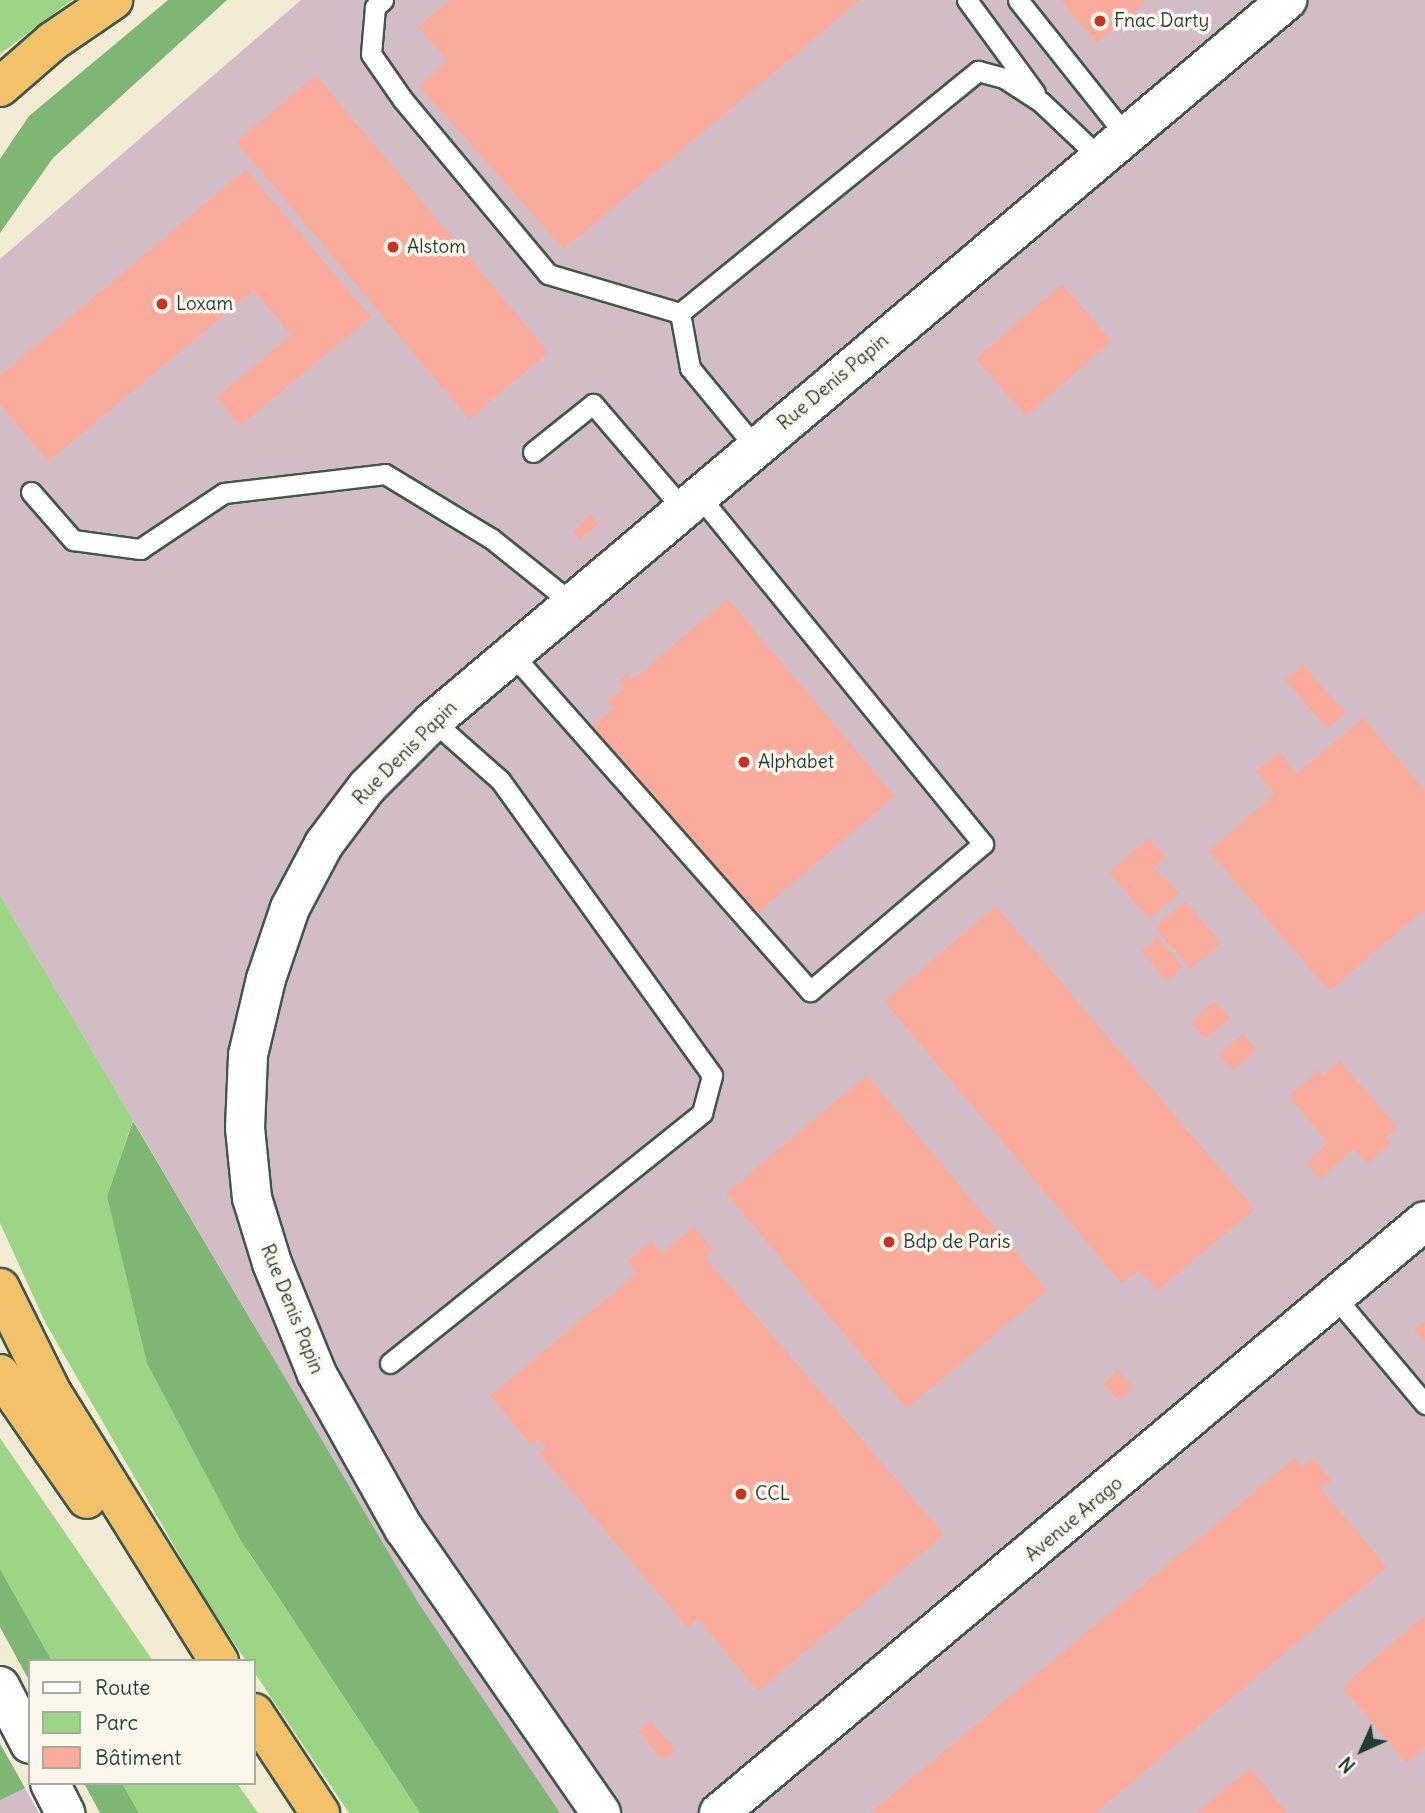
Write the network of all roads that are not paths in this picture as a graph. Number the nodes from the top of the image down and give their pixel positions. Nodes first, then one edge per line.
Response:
1 (113, 0) edge
2 (383, 0) edge
3 (967, 0) edge
4 (1018, 0) edge
5 (1287, 0) edge
6 (0, 87) edge
7 (1041, 102) junction
8 (1113, 147) junction
9 (680, 313) junction
10 (756, 448) junction
11 (534, 452) dead end
12 (31, 492) dead end
13 (691, 503) junction
14 (572, 603) junction
15 (512, 654) junction
16 (433, 721) junction
17 (1425, 1221) edge
18 (0, 1288) edge
19 (1335, 1297) junction
20 (390, 1363) dead end
21 (0, 1374) edge
22 (1425, 1404) edge
23 (197, 1659) edge
24 (218, 1659) edge
25 (0, 1686) edge
26 (256, 1716) edge
27 (28, 1740) edge
28 (256, 1748) edge
29 (51, 1785) edge
30 (65, 1813) edge
31 (299, 1813) edge
32 (320, 1813) edge
33 (601, 1813) edge
34 (719, 1813) edge

1 - 6 highway
2 - 9 lane
3 - 7 lane
4 - 8 lane
5 - 8 street, Rue Denis Papin
7 - 8 lane
7 - 9 lane
8 - 10 street, Rue Denis Papin
9 - 10 lane
10 - 13 street, Rue Denis Papin
11 - 13 lane
12 - 14 lane
13 - 14 street, Rue Denis Papin
13 - 15 lane
14 - 15 street, Rue Denis Papin
15 - 16 street, Rue Denis Papin
16 - 20 lane
16 - 33 street, Rue Denis Papin
17 - 19 street, Avenue Arago
18 - 24 highway
19 - 22 lane
19 - 34 street, Avenue Arago
21 - 23 highway
25 - 27 street
26 - 32 highway
28 - 31 highway
29 - 30 street

